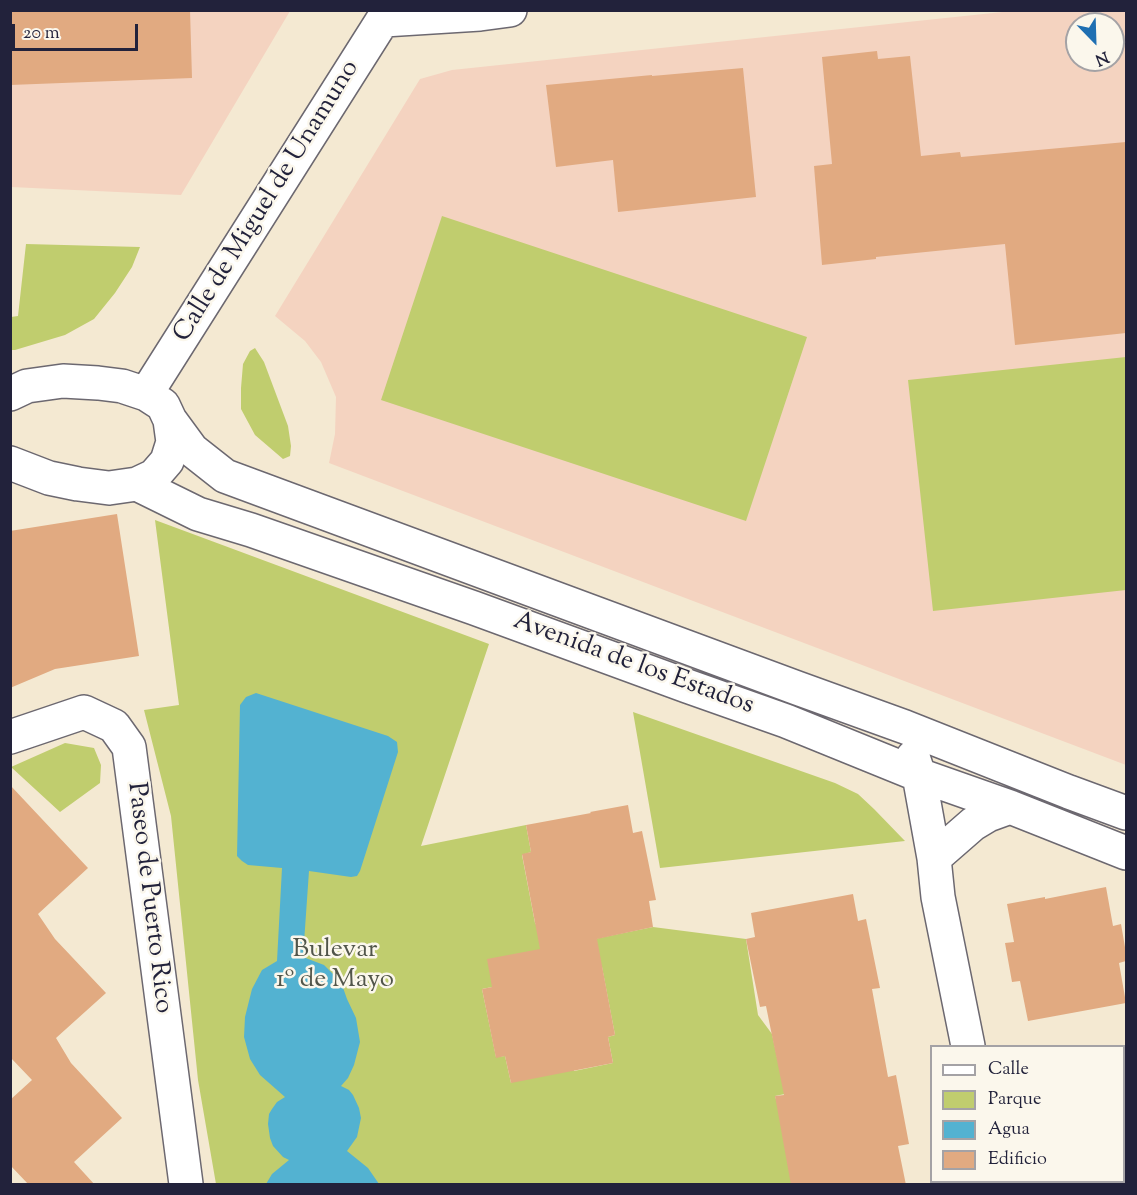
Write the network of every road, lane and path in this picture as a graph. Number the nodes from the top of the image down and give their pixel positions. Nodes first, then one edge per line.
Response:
1 (510, 10) edge
2 (387, 15) edge
3 (16, 389) edge
4 (146, 394) junction
5 (170, 420) junction
6 (15, 470) edge
7 (137, 484) junction
8 (904, 727) junction
9 (10, 737) edge
10 (919, 775) junction
11 (1010, 807) junction
12 (1126, 813) edge
13 (1126, 853) edge
14 (934, 858) junction
15 (969, 1045) edge
16 (186, 1185) edge

1 - 2 street
2 - 4 street, Calle de Miguel de Unamuno
3 - 4 street
4 - 5 street, Avenida de los Estados
5 - 7 street
5 - 8 street, Avenida de los Estados
6 - 7 street
7 - 10 street, Avenida de los Estados
8 - 10 street
8 - 12 street, Avenida de los Estados
9 - 16 street, Paseo de Puerto Rico
10 - 11 street, Avenida de los Estados
10 - 14 street
11 - 13 street, Avenida de los Estados
11 - 14 street
14 - 15 street

